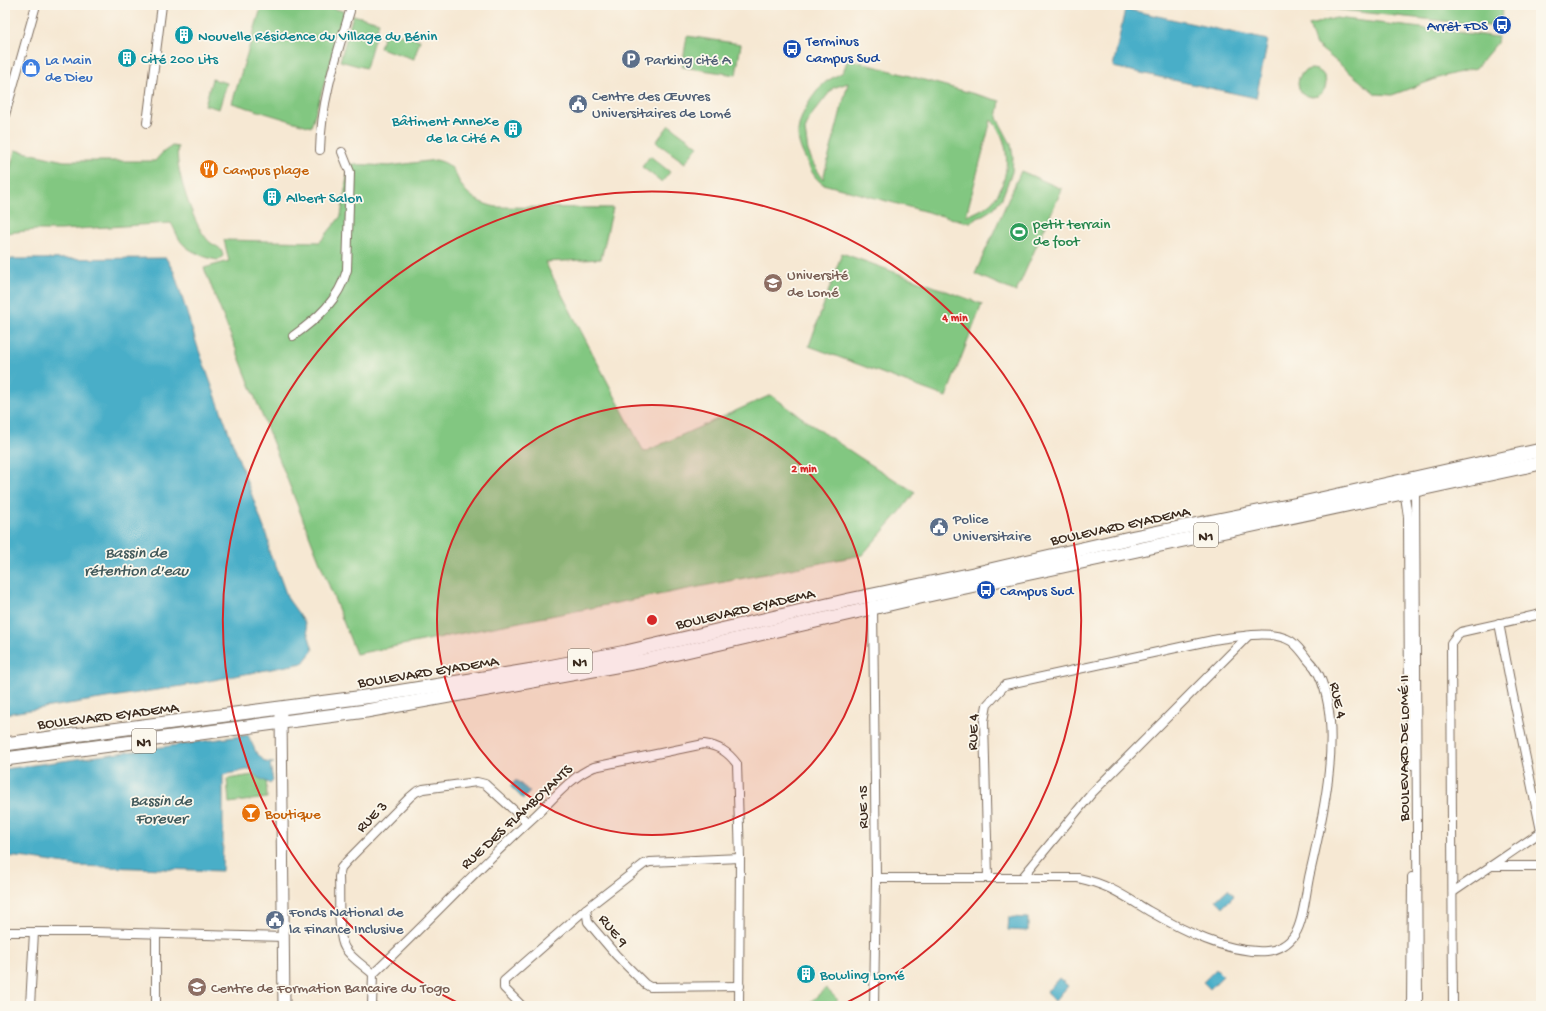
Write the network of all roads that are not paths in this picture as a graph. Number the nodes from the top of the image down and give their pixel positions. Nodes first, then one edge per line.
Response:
1 (36, 5) edge
2 (162, 5) edge
3 (350, 11) dead end
4 (5, 115) edge
5 (147, 123) dead end
6 (320, 150) dead end
7 (342, 152) dead end
8 (293, 336) dead end
9 (1541, 450) edge
10 (1541, 463) edge
11 (1410, 485) junction
12 (875, 594) junction
13 (872, 608) junction
14 (1541, 614) edge
15 (1499, 622) junction
16 (1248, 636) junction
17 (281, 708) junction
18 (282, 723) junction
19 (5, 744) edge
20 (5, 759) edge
21 (527, 822) junction
22 (1541, 831) edge
23 (740, 858) junction
24 (1491, 866) junction
25 (1541, 866) edge
26 (876, 878) junction
27 (988, 878) junction
28 (1022, 878) junction
29 (1453, 892) junction
30 (586, 909) junction
31 (5, 932) edge
32 (34, 932) junction
33 (156, 934) junction
34 (284, 938) junction
35 (372, 974) junction
36 (740, 986) junction
37 (30, 1006) edge
38 (156, 1006) edge
39 (284, 1006) edge
40 (372, 1006) edge
41 (522, 1006) edge
42 (739, 1006) edge
43 (874, 1006) edge
44 (1411, 1006) edge
45 (1418, 1006) edge
46 (1453, 1006) edge

1 - 4 street
2 - 5 street
3 - 6 street
7 - 8 street
9 - 11 highway, BOULEVARD EYADEMA / N1
10 - 11 highway, N1
11 - 12 highway, BOULEVARD EYADEMA / N1
11 - 13 highway, N1
11 - 44 street, BOULEVARD DE LOMÉ II
11 - 45 street, BOULEVARD DE LOMÉ II
12 - 13 street, RUE 15
12 - 17 highway, BOULEVARD EYADEMA / N1
13 - 18 highway, N1
13 - 26 street, RUE 15
14 - 15 street
15 - 22 street
15 - 29 street
16 - 27 street, RUE 4
16 - 28 street
16 - 28 street, RUE 4
17 - 18 main road
17 - 19 highway, BOULEVARD EYADEMA / N1
18 - 20 highway, N1
18 - 34 main road
21 - 23 street, RUE DES FLAMBOYANTS
21 - 35 street, RUE DES FLAMBOYANTS
21 - 35 street, RUE 3
22 - 24 street
23 - 30 street, RUE 9
23 - 36 street, RUE DES FLAMBOYANTS
24 - 25 street
24 - 29 street
26 - 27 street, RUE 4
26 - 43 street, RUE 15
27 - 28 street, RUE 4
29 - 46 street
30 - 36 street, RUE 9
30 - 41 street
31 - 32 street
32 - 33 street
32 - 37 street
33 - 34 street
33 - 38 street
34 - 39 main road
35 - 40 street
36 - 42 street, RUE DES FLAMBOYANTS

